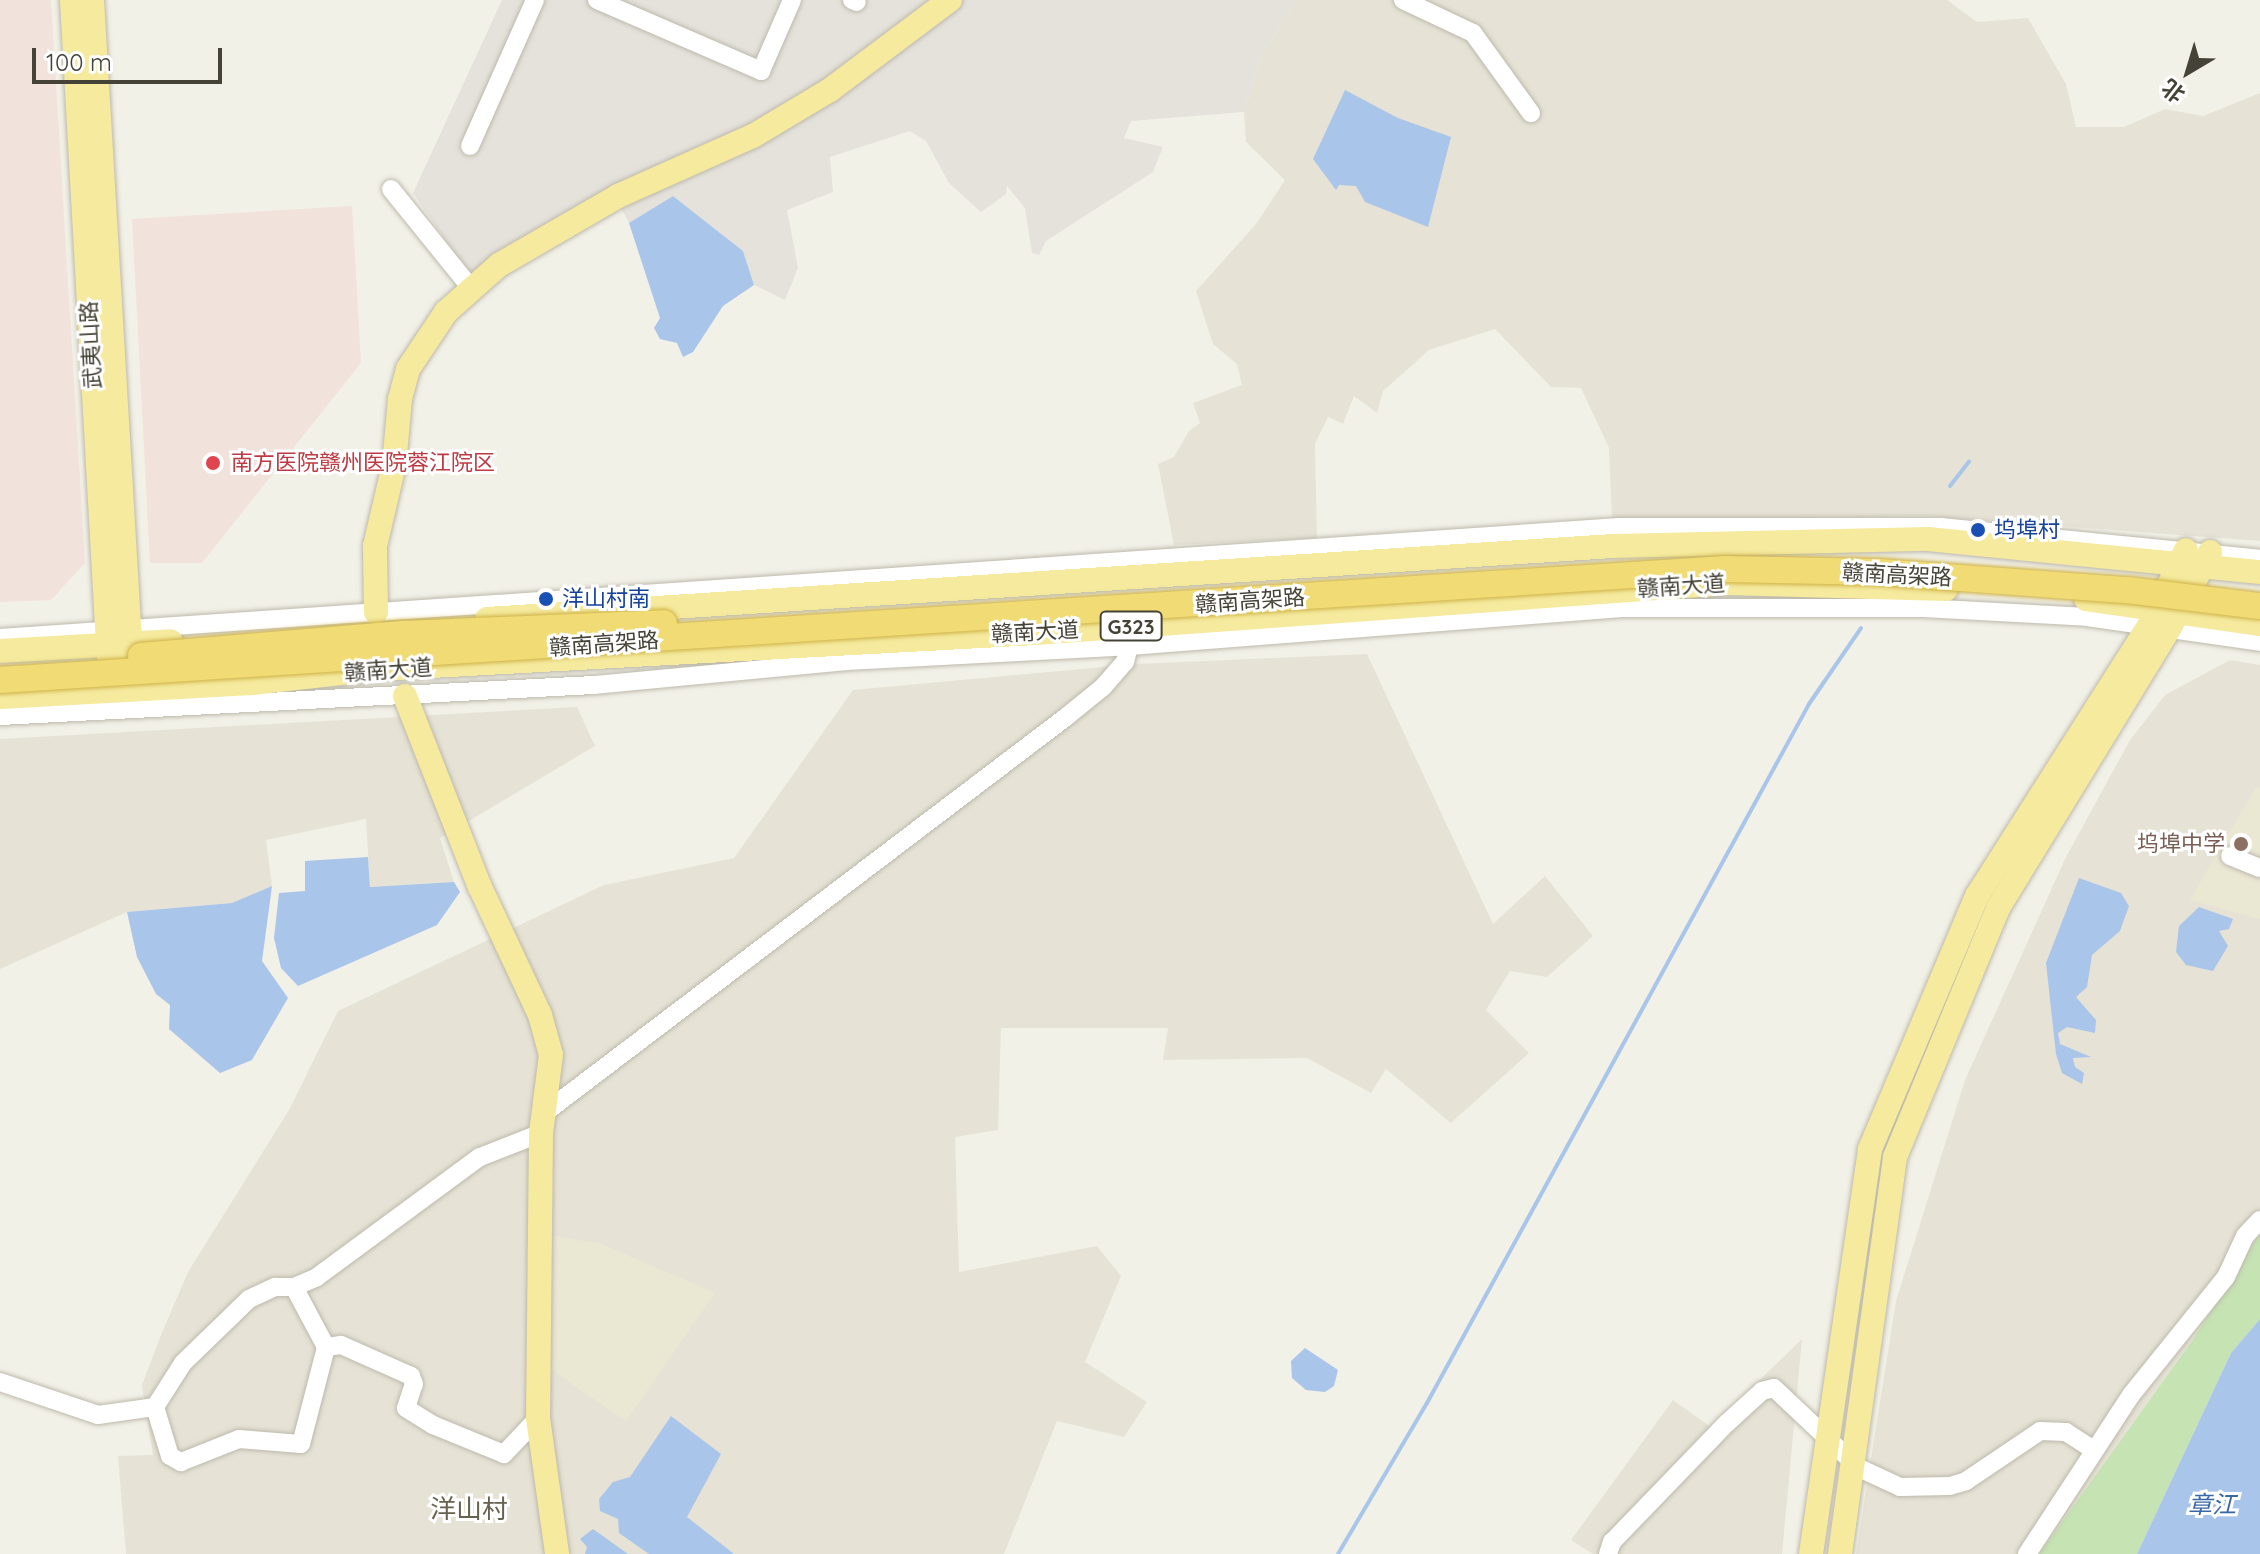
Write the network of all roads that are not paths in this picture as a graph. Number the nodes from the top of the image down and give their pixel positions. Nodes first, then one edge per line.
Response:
1 (72, 0) edge
2 (92, 0) edge
3 (535, 0) edge
4 (597, 0) edge
5 (792, 0) edge
6 (950, 0) edge
7 (1403, 0) edge
8 (1531, 113) dead end
9 (470, 146) dead end
10 (391, 189) dead end
11 (470, 287) junction
12 (2103, 554) junction
13 (2193, 559) junction
14 (2260, 559) edge
15 (2260, 572) edge
16 (1030, 583) junction
17 (2260, 592) edge
18 (894, 593) junction
19 (2097, 600) junction
20 (2164, 617) junction
21 (374, 620) junction
22 (2259, 624) edge
23 (1036, 633) junction
24 (119, 637) junction
25 (248, 637) junction
26 (0, 638) edge
27 (898, 639) junction
28 (1129, 646) junction
29 (0, 651) edge
30 (0, 665) edge
31 (376, 669) junction
32 (0, 680) edge
33 (252, 683) junction
34 (122, 690) junction
35 (405, 696) junction
36 (0, 697) edge
37 (0, 716) edge
38 (2230, 856) dead end
39 (2260, 868) edge
40 (544, 1122) junction
41 (2260, 1220) edge
42 (294, 1287) junction
43 (326, 1347) junction
44 (0, 1382) edge
45 (155, 1407) junction
46 (538, 1418) junction
47 (1828, 1437) junction
48 (2094, 1450) junction
49 (1852, 1461) junction
50 (553, 1551) edge
51 (1608, 1554) edge
52 (1811, 1554) edge
53 (1840, 1554) edge
54 (2027, 1554) edge

1 - 24 main road, 武夷山路
2 - 24 main road, 武夷山路
3 - 9 street
4 - 5 street
6 - 11 main road
7 - 8 street
10 - 11 street
11 - 21 main road
12 - 13 main road, 赣南大道 / G323
12 - 16 main road, 赣南大道 / G323
12 - 19 main road
13 - 14 street
13 - 15 main road, 赣南大道 / G323
13 - 20 main road
13 - 21 street
16 - 18 main road, 赣南大道 / G323
16 - 23 main road
17 - 22 main road
17 - 30 highway, 赣南高架路, bridge
18 - 21 main road, 赣南大道 / G323
18 - 27 main road
19 - 20 main road, 赣南大道 / G323
19 - 23 main road, 赣南大道 / G323
20 - 22 main road, 赣南大道 / G323
20 - 28 street
20 - 47 main road
20 - 49 main road
21 - 24 street
21 - 25 main road, 赣南大道 / G323
21 - 31 main road
22 - 32 highway, 赣南高架路, bridge
23 - 27 main road, 赣南大道 / G323
24 - 25 main road, 赣南大道 / G323
24 - 26 street
24 - 29 main road, 赣南大道 / G323
24 - 34 main road, 武夷山路
25 - 33 main road
27 - 31 main road, 赣南大道 / G323
28 - 35 street
28 - 40 street
31 - 33 main road, 赣南大道 / G323
33 - 34 main road, 赣南大道 / G323
34 - 36 main road, 赣南大道 / G323
35 - 37 street
35 - 40 main road
38 - 39 street
40 - 42 street
40 - 46 main road
41 - 48 street
42 - 43 street
42 - 45 street
43 - 45 street
43 - 46 street
44 - 45 street
46 - 50 main road
47 - 49 street
47 - 51 street
47 - 52 main road
48 - 49 street
48 - 54 street
49 - 53 main road

